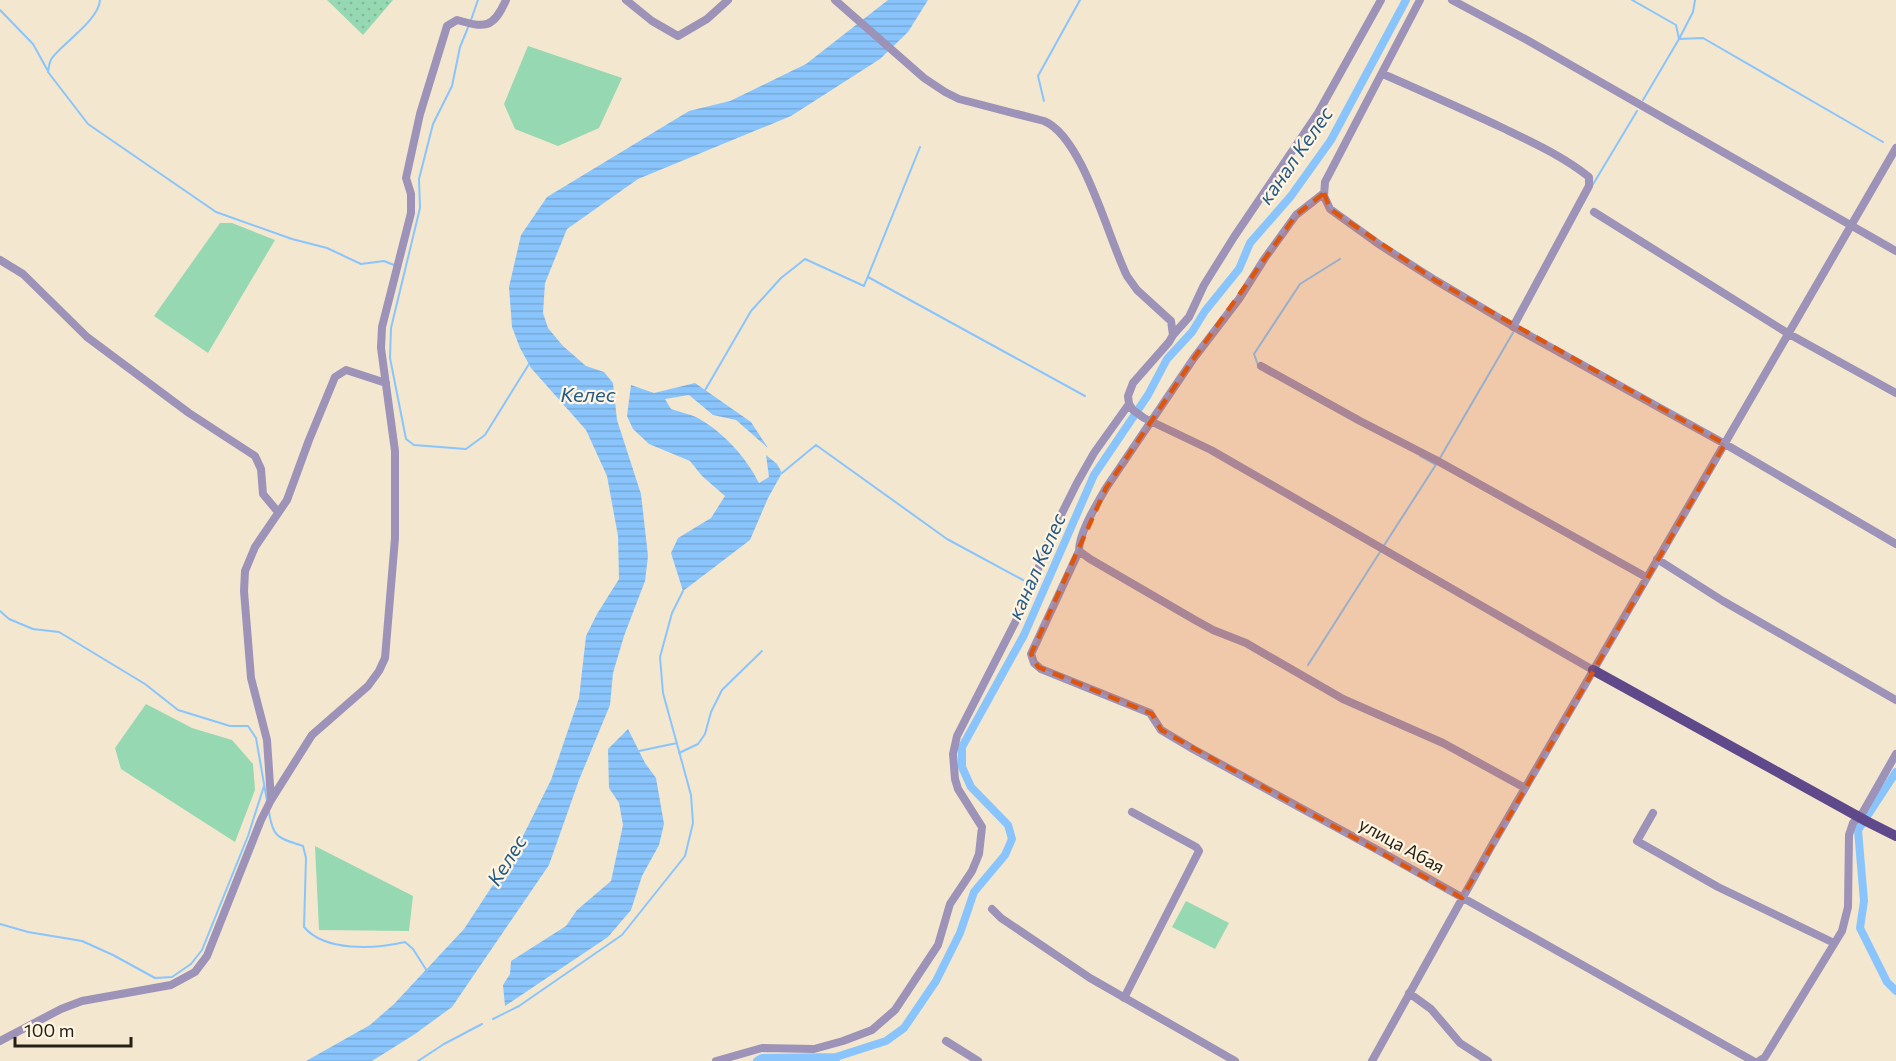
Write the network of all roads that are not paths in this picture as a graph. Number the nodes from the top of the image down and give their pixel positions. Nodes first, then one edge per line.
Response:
1 (506, 0) edge
2 (626, 0) edge
3 (728, 0) edge
4 (835, 0) edge
5 (1381, 0) edge
6 (1420, 0) edge
7 (1452, 0) edge
8 (1383, 74) junction
9 (1896, 148) edge
10 (1324, 193) junction
11 (1594, 212) dead end
12 (1852, 225) junction
13 (1896, 251) edge
14 (0, 260) edge
15 (1516, 329) junction
16 (1789, 334) junction
17 (1173, 335) junction
18 (1261, 366) dead end
19 (386, 383) junction
20 (1896, 393) edge
21 (1131, 407) junction
22 (1148, 419) junction
23 (1725, 444) junction
24 (278, 512) junction
25 (1896, 544) edge
26 (1079, 551) junction
27 (1657, 559) junction
28 (1646, 577) junction
29 (1593, 670) junction
30 (1896, 700) edge
31 (1896, 754) edge
32 (1525, 788) junction
33 (271, 800) junction
34 (1132, 812) dead end
35 (1653, 813) dead end
36 (1863, 819) junction
37 (1896, 836) edge
38 (1462, 898) junction
39 (992, 909) dead end
40 (1834, 943) junction
41 (1409, 993) junction
42 (1124, 998) junction
43 (0, 1041) edge
44 (946, 1041) dead end
45 (716, 1061) edge
46 (978, 1061) edge
47 (1235, 1061) edge
48 (1372, 1061) edge
49 (1488, 1061) edge
50 (1753, 1061) edge
51 (1759, 1061) edge

1 - 19 street
2 - 3 street
4 - 17 street
5 - 17 street
6 - 8 street
7 - 12 street
8 - 10 street
8 - 15 street
9 - 12 street
10 - 15 street
10 - 22 street
11 - 16 street
12 - 13 street
12 - 16 street
14 - 24 street
15 - 23 street
16 - 20 street
16 - 23 street
17 - 21 street
18 - 28 street
19 - 24 street
19 - 33 street
21 - 22 street
21 - 45 street
22 - 26 street
22 - 29 street
23 - 25 street
23 - 27 street
24 - 33 street
26 - 32 street
26 - 38 street, улица Абая
27 - 28 street
27 - 30 street
28 - 29 street
29 - 32 street
29 - 36 main road
31 - 36 street
32 - 38 street
33 - 43 street
34 - 42 street
35 - 40 street
36 - 37 main road
36 - 40 street
38 - 41 street
38 - 50 street, улица Абая
39 - 42 street
40 - 51 street
41 - 48 street
41 - 49 street
42 - 47 street
44 - 46 street

